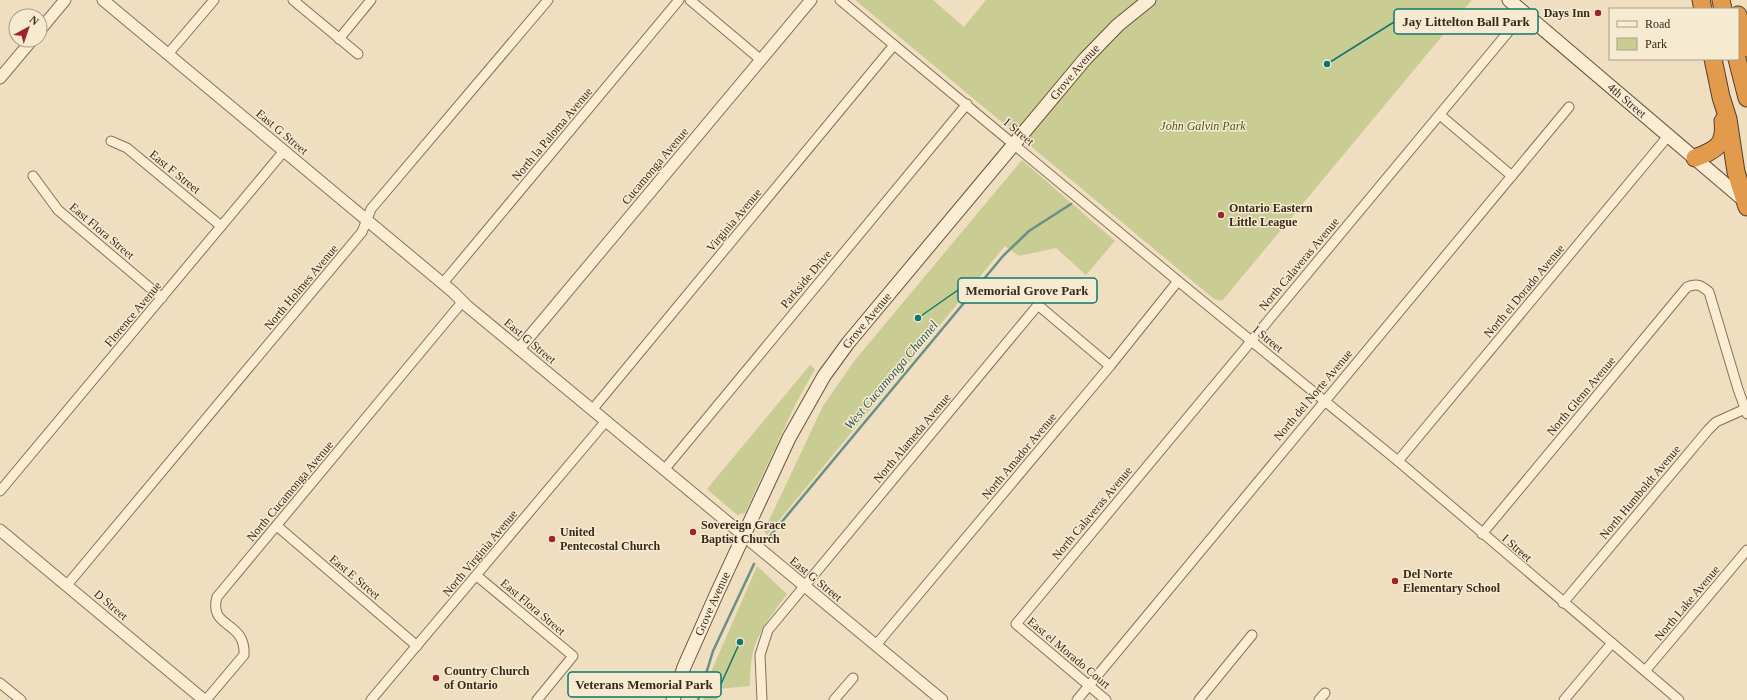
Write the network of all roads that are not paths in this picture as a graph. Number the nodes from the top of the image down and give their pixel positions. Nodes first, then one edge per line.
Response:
1 (65, 0) edge
2 (103, 0) edge
3 (214, 0) edge
4 (293, 0) edge
5 (371, 0) edge
6 (679, 0) edge
7 (690, 0) edge
8 (811, 0) edge
9 (840, 0) edge
10 (1149, 0) edge
11 (1510, 0) edge
12 (544, 1) edge
13 (1524, 13) junction
14 (1739, 19) edge
15 (48, 20) edge
16 (339, 39) junction
17 (894, 45) junction
18 (25, 48) edge
19 (1747, 48) edge
20 (168, 54) junction
21 (358, 54) dead end
22 (762, 60) junction
23 (1713, 60) edge
24 (1737, 60) edge
25 (0, 78) edge
26 (1721, 97) junction
27 (1747, 98) edge
28 (967, 104) junction
29 (1570, 107) dead end
30 (1440, 115) junction
31 (1669, 135) junction
32 (111, 141) dead end
33 (1014, 144) junction
34 (284, 151) junction
35 (1695, 158) junction
36 (33, 176) dead end
37 (1512, 176) junction
38 (1746, 204) edge
39 (367, 220) junction
40 (221, 226) junction
41 (1178, 281) junction
42 (443, 283) junction
43 (162, 298) junction
44 (463, 301) junction
45 (1251, 340) junction
46 (519, 349) junction
47 (1110, 366) junction
48 (1324, 401) junction
49 (592, 410) junction
50 (1746, 412) edge
51 (606, 422) junction
52 (1398, 461) junction
53 (664, 470) junction
54 (0, 491) edge
55 (277, 526) junction
56 (0, 530) edge
57 (1482, 534) junction
58 (744, 537) junction
59 (1747, 550) edge
60 (477, 576) junction
61 (66, 585) junction
62 (804, 586) junction
63 (1563, 603) junction
64 (1016, 624) joint
65 (1252, 635) dead end
66 (1612, 643) junction
67 (876, 645) junction
68 (417, 646) junction
69 (1645, 671) junction
70 (853, 678) dead end
71 (0, 683) edge
72 (1089, 685) junction
73 (21, 700) edge
74 (205, 700) edge
75 (371, 700) edge
76 (537, 700) edge
77 (673, 700) edge
78 (762, 700) edge
79 (834, 700) edge
80 (942, 700) edge
81 (1076, 700) edge
82 (1106, 700) edge
83 (1199, 700) edge
84 (1564, 700) edge
85 (1679, 700) edge

1 - 15 street
2 - 20 street, East G Street
3 - 20 street
4 - 16 street
5 - 16 street
6 - 42 street, North la Paloma Avenue
7 - 22 street
8 - 22 street, Cucamonga Avenue
9 - 17 street, I Street
10 - 33 main road, Grove Avenue
11 - 13 main road, 4th Street
12 - 39 street, North Holmes Avenue
13 - 30 street, North Calaveras Avenue
13 - 31 main road, 4th Street
14 - 19 highway
16 - 21 street
17 - 28 street, I Street
17 - 49 street, Virginia Avenue
18 - 25 street
20 - 34 street, East G Street
22 - 46 street, Cucamonga Avenue
23 - 26 highway
24 - 27 highway
26 - 35 highway
26 - 38 highway
28 - 33 street, I Street
28 - 53 street, Parkside Drive
29 - 37 street, North del Norte Avenue
30 - 37 street
30 - 45 street, North Calaveras Avenue
31 - 35 main road, 4th Street
31 - 52 street, North el Dorado Avenue
32 - 40 street, East F Street
33 - 41 street, I Street
33 - 58 main road, Grove Avenue
34 - 39 street, East G Street
34 - 40 street, Florence Avenue
35 - 38 main road, 4th Street
36 - 43 street, East Flora Street
37 - 48 street, North del Norte Avenue
39 - 42 street, East G Street
39 - 61 street, North Holmes Avenue
40 - 43 street, Florence Avenue
41 - 45 street, I Street
41 - 47 street, North Amador Avenue
42 - 44 street, East G Street
43 - 54 street, Florence Avenue
44 - 46 street, East G Street
44 - 55 street, North Cucamonga Avenue
45 - 48 street, I Street
45 - 64 street, North Calaveras Avenue
46 - 49 street, East G Street
47 - 62 street, North Alameda Avenue
47 - 67 street, North Amador Avenue
48 - 52 street, I Street
48 - 72 street, North del Norte Avenue
49 - 51 street, East G Street
50 - 57 street, North Glenn Avenue
50 - 63 street, North Humboldt Avenue
51 - 53 street, East G Street
51 - 60 street, North Virginia Avenue
52 - 57 street, I Street
53 - 58 street, East G Street
55 - 68 street, East E Street
55 - 74 street, North Cucamonga Avenue
56 - 61 street, D Street
57 - 63 street, I Street
58 - 62 street, East G Street
58 - 77 main road, Grove Avenue
59 - 69 street, North Lake Avenue
60 - 68 street, North Virginia Avenue
60 - 76 street, East Flora Street
61 - 74 street, D Street
62 - 67 street, East G Street
62 - 78 street
63 - 66 street, I Street
64 - 72 street, East el Morado Court
65 - 83 street
66 - 69 street, I Street
66 - 84 street
67 - 80 street, East G Street
68 - 75 street, North Virginia Avenue
69 - 85 street, I Street
70 - 79 street
71 - 73 street
72 - 81 street, North del Norte Avenue
72 - 82 street, East el Morado Court

